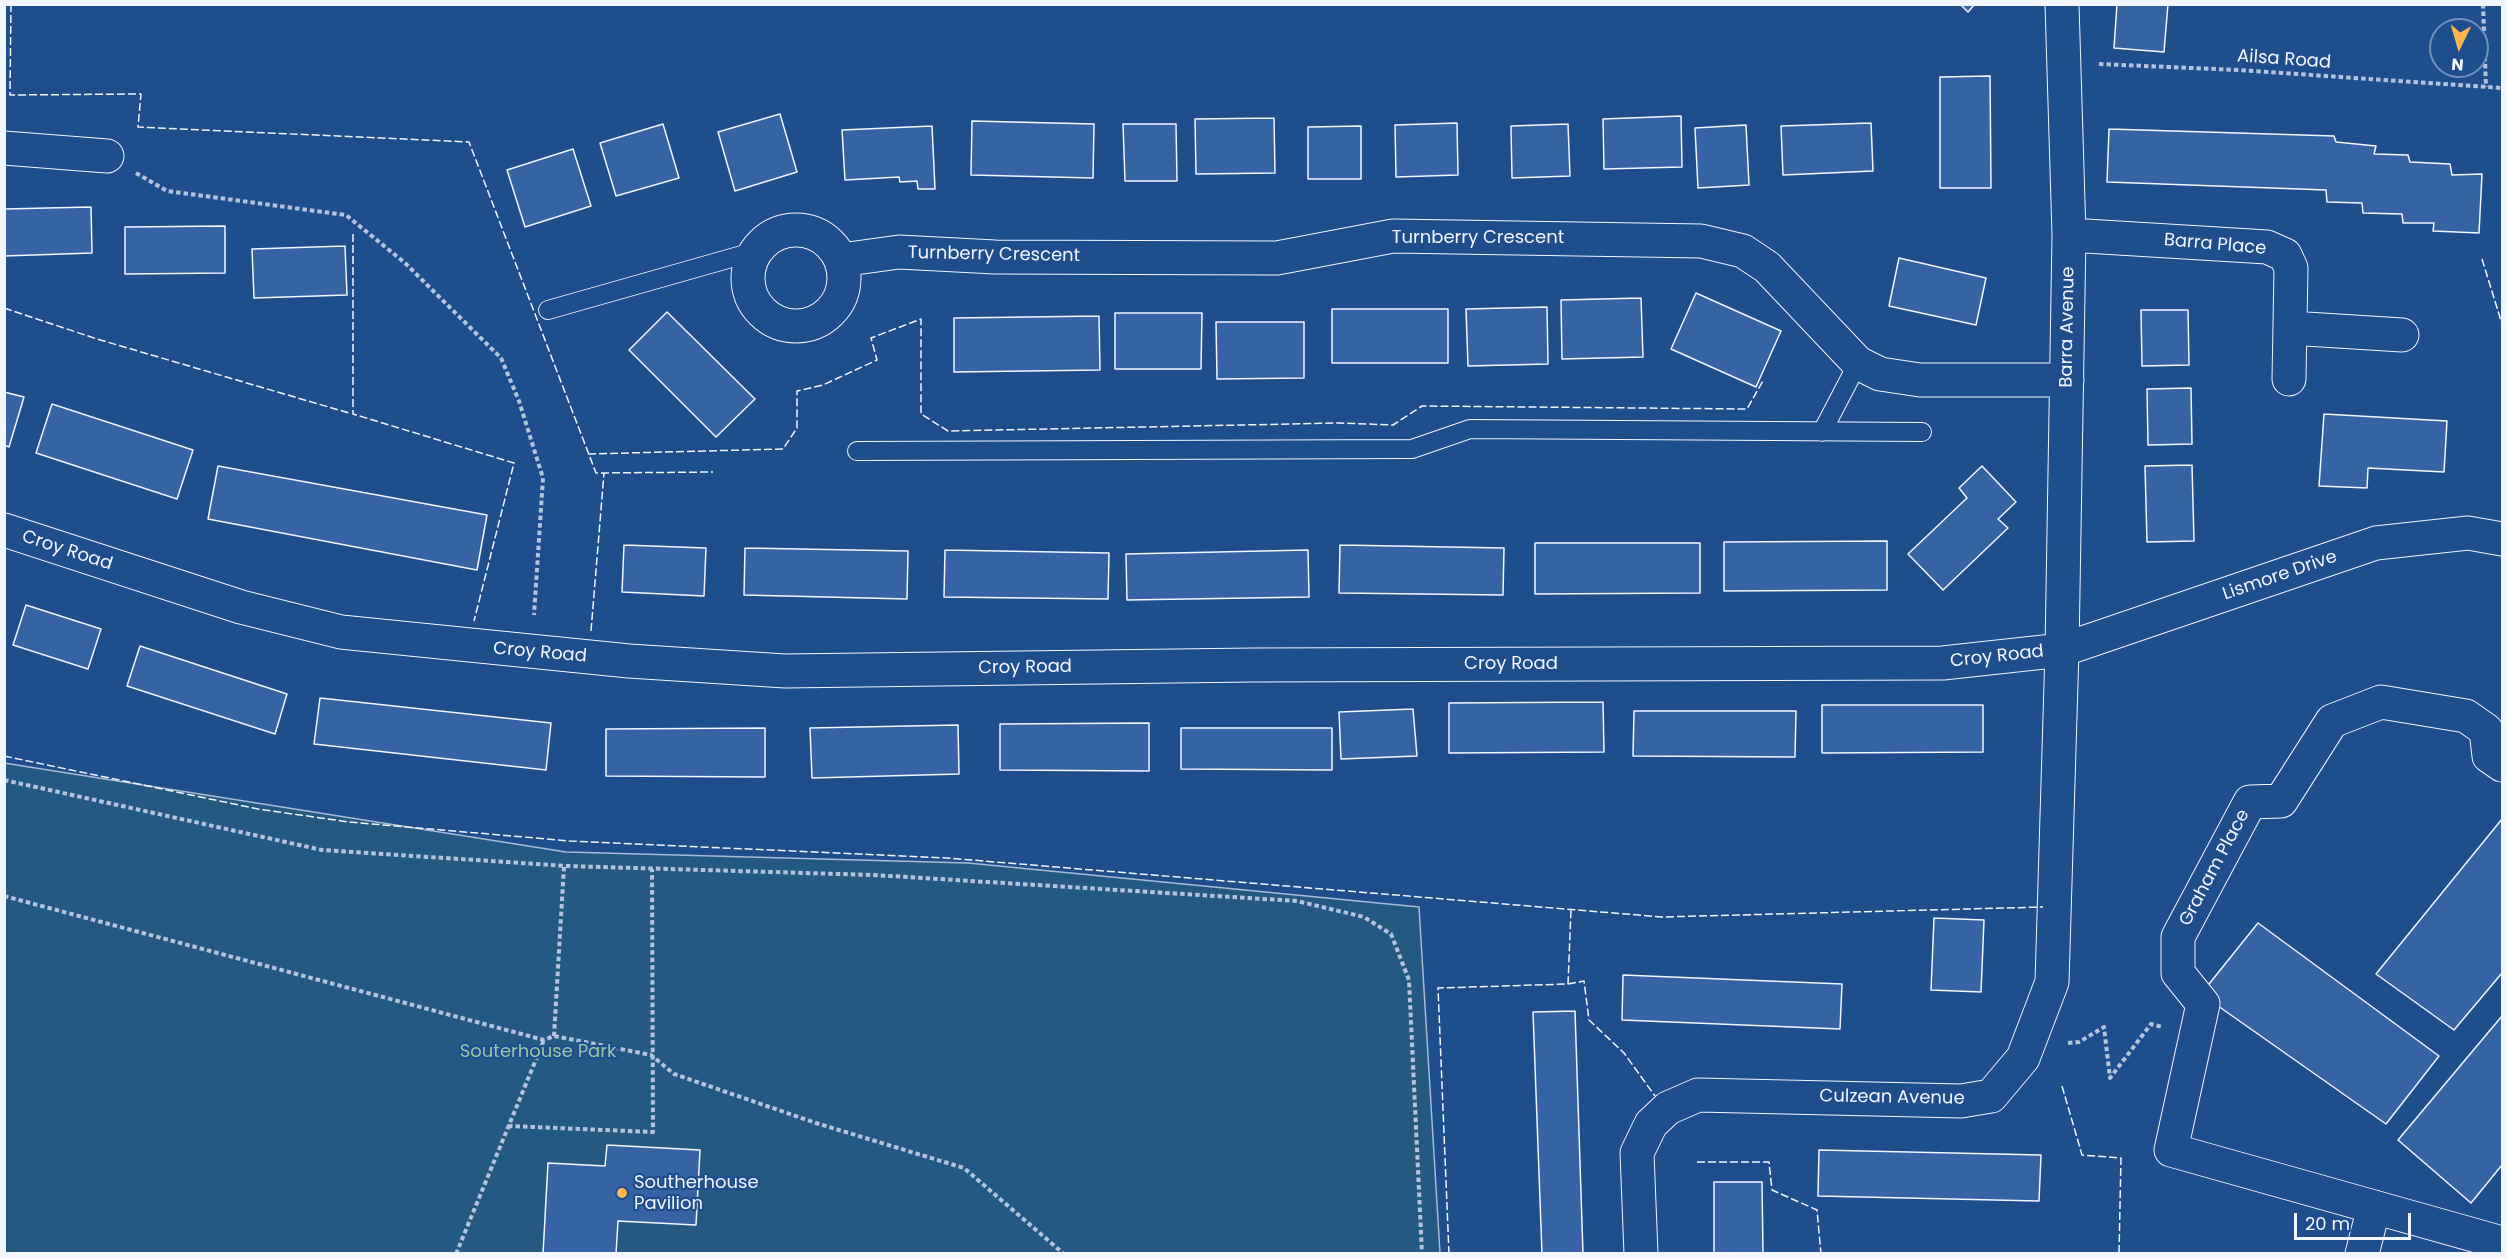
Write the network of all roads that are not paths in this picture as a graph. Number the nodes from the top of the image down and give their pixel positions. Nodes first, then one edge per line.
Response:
1 (2062, 4) edge
2 (4, 148) edge
3 (107, 156) road end
4 (2069, 236) junction
5 (756, 251) junction
6 (841, 260) junction
7 (548, 310) dead end
8 (2290, 328) junction
9 (2402, 335) dead end
10 (1858, 363) junction
11 (2289, 379) dead end
12 (2067, 380) junction
13 (1822, 432) junction
14 (1922, 432) dead end
15 (857, 450) dead end
16 (4, 530) edge
17 (2502, 539) edge
18 (2062, 650) junction
19 (2502, 765) edge
20 (2374, 1207) junction
21 (2502, 1244) edge
22 (1641, 1254) edge
23 (2362, 1254) edge

1 - 4 street, Barra Avenue
2 - 3 street
4 - 8 street, Barra Place
4 - 12 street, Barra Avenue
5 - 6 street
5 - 6 street
5 - 7 lane
6 - 10 street, Turnberry Crescent
8 - 9 street
8 - 11 street, Barra Place
10 - 12 street, Turnberry Crescent
10 - 13 lane
12 - 18 street, Barra Avenue
13 - 14 lane
13 - 15 lane
16 - 18 street, Croy Road
17 - 18 street, Lismore Drive
18 - 22 street, Culzean Avenue
19 - 20 street, Graham Place
20 - 21 street, Graham Place
20 - 23 street

